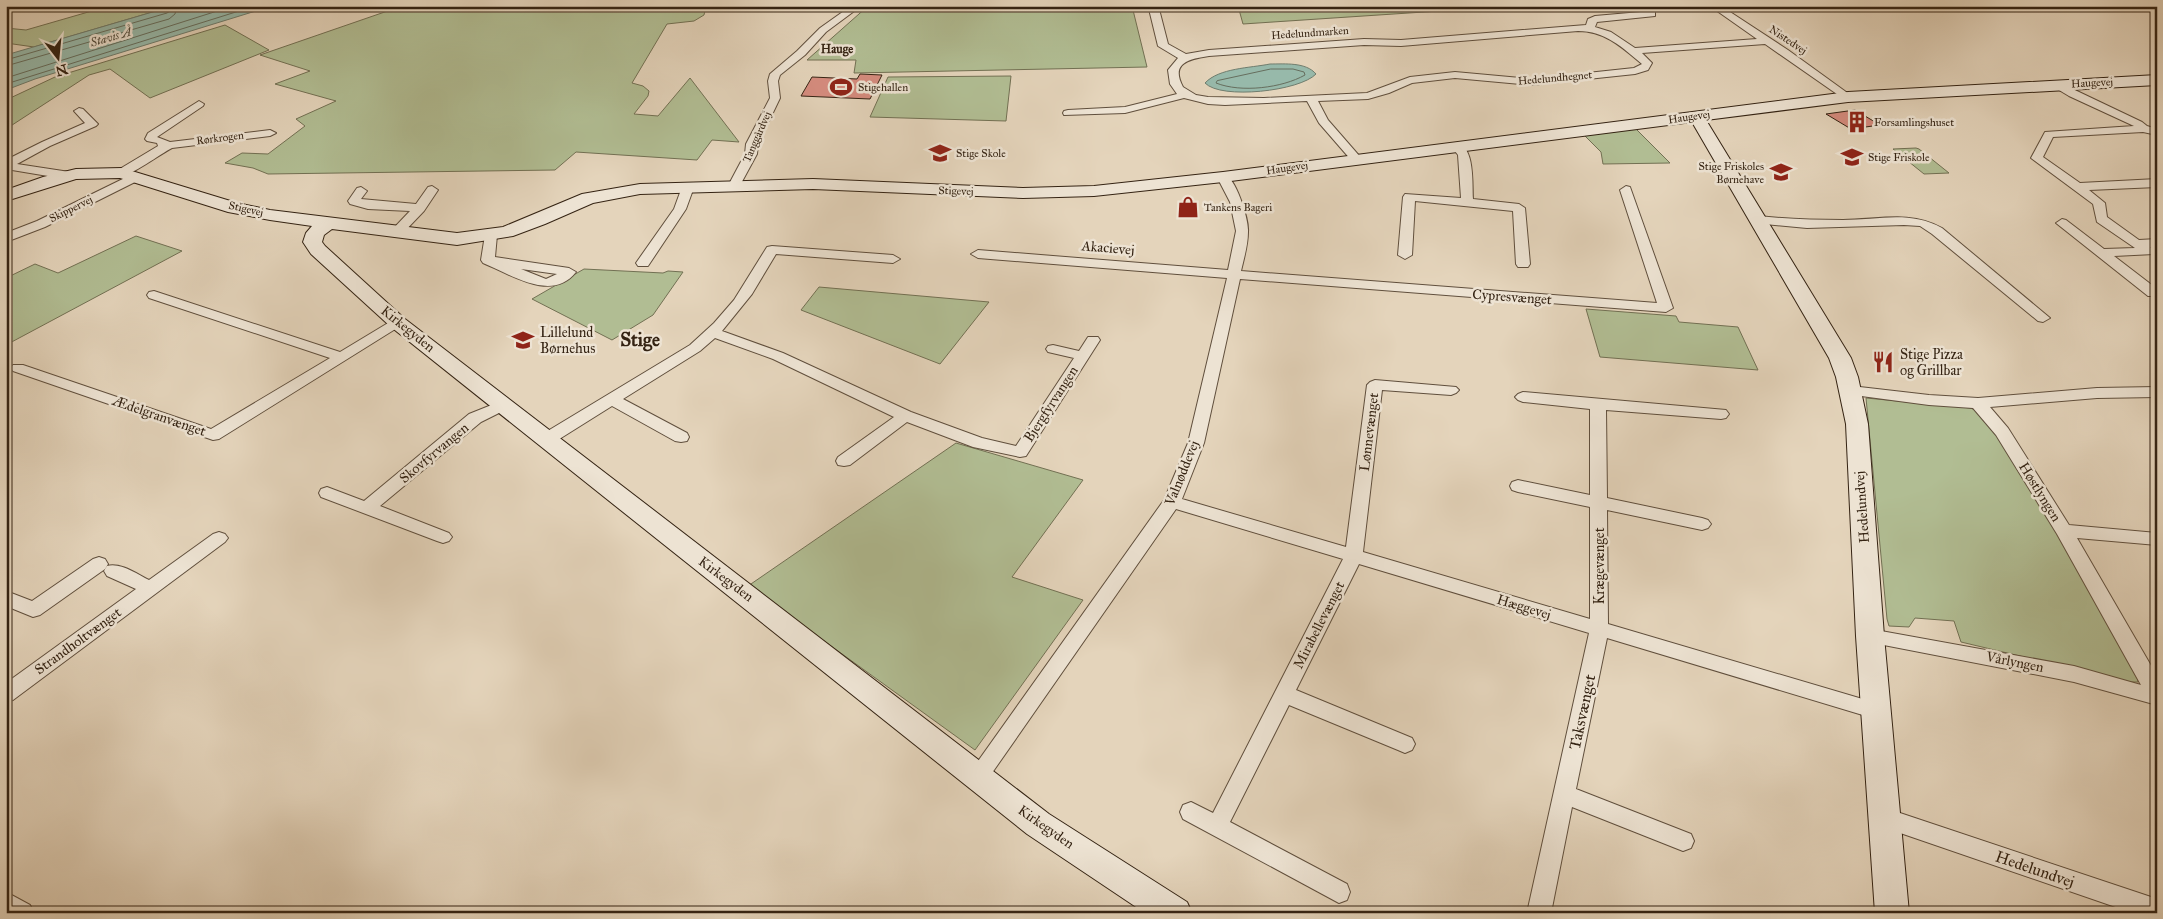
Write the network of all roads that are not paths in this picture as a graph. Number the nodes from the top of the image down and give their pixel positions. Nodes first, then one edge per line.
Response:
1 (857, 6) edge
2 (1714, 6) edge
3 (1154, 10) dead end
4 (1652, 14) dead end
5 (1590, 28) junction
6 (1767, 40) junction
7 (1633, 51) junction
8 (1182, 59) junction
9 (2157, 80) edge
10 (2058, 85) junction
11 (1184, 95) junction
12 (1848, 96) junction
13 (1311, 98) junction
14 (199, 104) dead end
15 (79, 111) dead end
16 (1068, 113) dead end
17 (1696, 116) junction
18 (2143, 129) junction
19 (2157, 132) edge
20 (270, 133) dead end
21 (170, 145) junction
22 (1456, 146) junction
23 (1356, 159) junction
24 (6, 165) edge
25 (66, 175) junction
26 (128, 175) junction
27 (1223, 177) junction
28 (2157, 183) edge
29 (734, 186) junction
30 (688, 187) junction
31 (2077, 187) junction
32 (432, 190) dead end
33 (1626, 190) dead end
34 (361, 191) dead end
35 (6, 196) edge
36 (1467, 202) junction
37 (420, 208) junction
38 (1758, 220) junction
39 (328, 223) junction
40 (2062, 223) dead end
41 (396, 232) junction
42 (491, 236) junction
43 (6, 238) edge
44 (2154, 250) edge
45 (2101, 253) junction
46 (978, 254) dead end
47 (1405, 255) dead end
48 (488, 260) junction
49 (893, 260) dead end
50 (643, 264) dead end
51 (1523, 264) dead end
52 (1234, 275) junction
53 (2153, 293) dead end
54 (154, 295) dead end
55 (2043, 318) dead end
56 (398, 322) junction
57 (713, 333) junction
58 (1093, 340) dead end
59 (1053, 349) dead end
60 (342, 356) junction
61 (1083, 356) junction
62 (18, 368) dead end
63 (1451, 390) dead end
64 (1851, 391) junction
65 (2157, 392) edge
66 (1523, 397) dead end
67 (612, 399) junction
68 (1978, 403) junction
69 (504, 405) junction
70 (1598, 405) junction
71 (1721, 414) dead end
72 (904, 416) junction
73 (681, 437) dead end
74 (547, 439) junction
75 (844, 461) dead end
76 (1518, 486) dead end
77 (327, 493) dead end
78 (1172, 502) junction
79 (1598, 503) junction
80 (368, 507) junction
81 (1702, 524) dead end
82 (2064, 531) junction
83 (443, 537) dead end
84 (219, 538) dead end
85 (2157, 540) edge
86 (1354, 556) junction
87 (150, 588) junction
88 (6, 598) edge
89 (1599, 629) junction
90 (1870, 636) junction
91 (6, 694) edge
92 (1284, 694) junction
93 (2157, 696) edge
94 (1876, 711) junction
95 (1405, 744) dead end
96 (978, 777) junction
97 (1564, 794) junction
98 (1191, 812) dead end
99 (1884, 818) junction
100 (1217, 826) junction
101 (1683, 841) dead end
102 (1339, 892) dead end
103 (6, 903) edge
104 (2157, 910) edge
105 (22, 913) edge
106 (1175, 913) edge
107 (1539, 913) edge
108 (1892, 913) edge

1 - 29 street, Tanggårdvej
2 - 6 street, Nistedvej
3 - 8 street
4 - 5 street, Hedelundmarken
5 - 7 street, Hedelundmarken
5 - 8 street, Hedelundmarken
6 - 7 street
6 - 12 street, Nistedvej
7 - 13 street, Hedelundhegnet
8 - 11 street
9 - 10 street, Haugevej
10 - 12 street, Haugevej
10 - 18 street
11 - 13 street, Hedelundhegnet
11 - 16 street, Hedelundhegnet
12 - 17 street, Haugevej
13 - 23 street
14 - 21 street
15 - 24 street, Stigevej
17 - 22 street, Haugevej
17 - 38 street, Hedelundvej
18 - 19 street
18 - 31 street
20 - 21 street, Rørkrogen
21 - 26 street, Rørkrogen
22 - 23 street, Haugevej
22 - 36 street
23 - 27 street, Haugevej
24 - 25 street, Stigevej
25 - 26 street, Stigevej
25 - 35 street
26 - 39 street, Stigevej
26 - 43 street, Skippervej
27 - 29 street, Stigevej
27 - 52 street, Valnøddevej
28 - 31 street
29 - 30 street, Stigevej
30 - 42 street, Stigevej
30 - 50 street
31 - 44 street
32 - 37 street
33 - 52 street, Cypresvænget
34 - 37 street
36 - 47 street
36 - 51 street
37 - 41 street
38 - 55 street
38 - 64 street, Hedelundvej
39 - 41 street, Stigevej
39 - 56 street, Kirkegyden
40 - 45 street
41 - 42 street, Stigevej
42 - 48 street
44 - 45 street
45 - 53 street
46 - 52 street, Akacievej
48 - 48 street
49 - 57 street
52 - 78 street, Valnøddevej
54 - 60 street
56 - 60 street, Ædelgranvænget
56 - 69 street, Kirkegyden
57 - 67 street
57 - 72 street, Bjergfyrvangen
58 - 61 street, Bjergfyrvangen
59 - 61 street, Bjergfyrvangen
60 - 62 street, Ædelgranvænget
61 - 72 street, Bjergfyrvangen
63 - 86 street, Lønnevænget
64 - 68 street
64 - 90 street, Hedelundvej
65 - 68 street
66 - 70 street
67 - 73 street
67 - 74 street
68 - 82 street, Høstlyngen
69 - 74 street, Kirkegyden
69 - 80 street, Skovfyrvangen
70 - 71 street
70 - 79 street, Krægevænget
72 - 75 street
74 - 96 street, Kirkegyden
76 - 79 street
77 - 80 street
78 - 86 street, Hæggevej
78 - 96 street, Valnøddevej
79 - 81 street
79 - 89 street, Krægevænget
80 - 83 street
82 - 85 street, Høstlyngen
82 - 93 street, Vårlyngen
84 - 87 street, Strandholtvænget
86 - 89 street, Hæggevej
86 - 92 street, Mirabellevænget
87 - 88 street
87 - 91 street, Strandholtvænget
89 - 94 street, Hæggevej
89 - 97 street, Taksvænget
90 - 93 street, Vårlyngen
90 - 94 street, Hedelundvej
92 - 95 street
92 - 100 street, Mirabellevænget
94 - 99 street, Hedelundvej
96 - 106 street, Kirkegyden
97 - 101 street
97 - 107 street, Taksvænget
98 - 100 street
99 - 104 street, Hedelundvej
99 - 108 street, Hedelundvej
100 - 102 street
103 - 105 street

